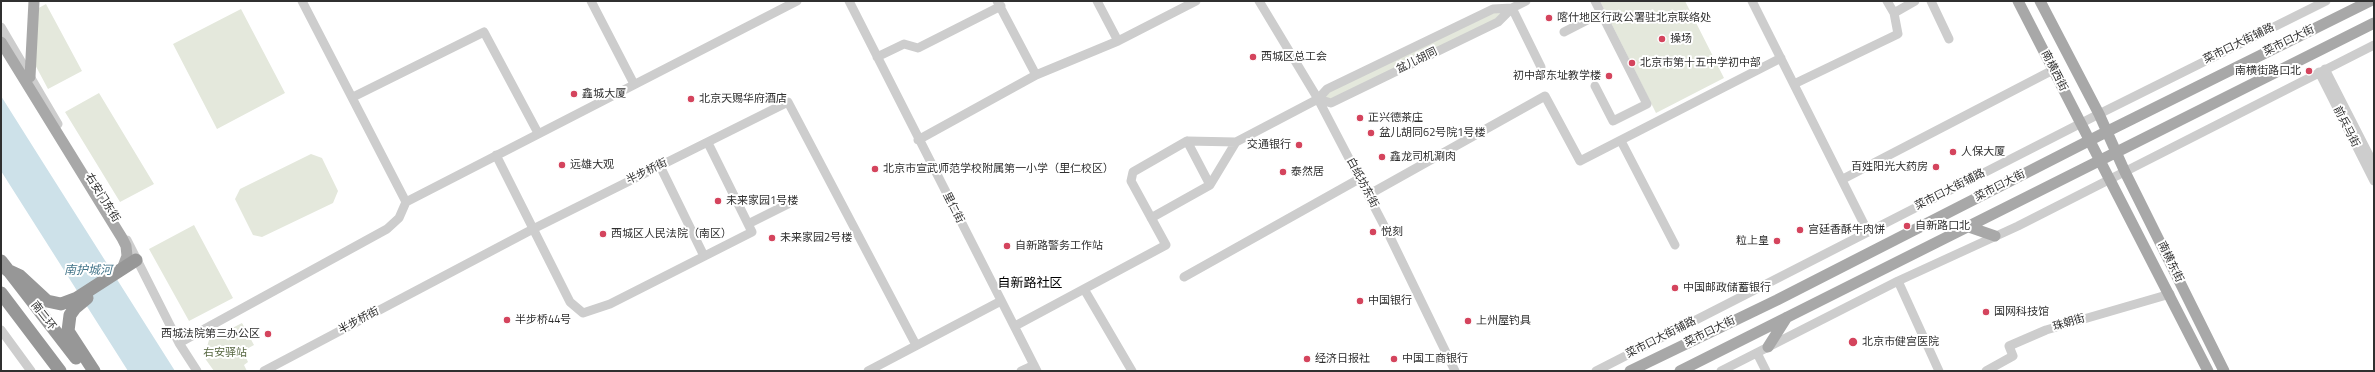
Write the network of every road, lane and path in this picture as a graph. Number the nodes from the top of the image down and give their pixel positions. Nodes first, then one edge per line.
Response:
1 (34, 1) edge
2 (302, 1) edge
3 (591, 1) edge
4 (797, 1) edge
5 (849, 1) edge
6 (1096, 1) edge
7 (1196, 1) edge
8 (1259, 1) edge
9 (1526, 1) edge
10 (1595, 1) edge
11 (1752, 1) edge
12 (1887, 1) edge
13 (1915, 1) edge
14 (1931, 1) edge
15 (2018, 1) edge
16 (2040, 1) edge
17 (2326, 1) edge
18 (2370, 1) edge
19 (999, 3) edge
20 (1512, 8) junction
21 (1894, 12) junction
22 (1601, 13) junction
23 (2374, 23) edge
24 (1, 28) edge
25 (1564, 32) dead end
26 (1949, 39) dead end
27 (1118, 41) junction
28 (1, 42) edge
29 (2374, 45) edge
30 (877, 57) junction
31 (1781, 58) junction
32 (1541, 67) dead end
33 (2053, 70) junction
34 (2322, 71) junction
35 (1036, 75) junction
36 (30, 77) junction
37 (634, 84) junction
38 (1794, 84) junction
39 (1595, 86) dead end
40 (353, 97) junction
41 (1318, 99) junction
42 (2100, 114) junction
43 (2080, 124) junction
44 (2108, 131) junction
45 (538, 133) junction
46 (918, 140) junction
47 (2089, 140) junction
48 (1187, 141) junction
49 (1622, 141) junction
50 (1236, 142) junction
51 (708, 143) junction
52 (2117, 152) junction
53 (496, 154) junction
54 (2100, 161) junction
55 (2374, 165) edge
56 (660, 166) junction
57 (2126, 172) junction
58 (1359, 179) junction
59 (1842, 179) junction
60 (2110, 180) junction
61 (2374, 181) edge
62 (1210, 185) junction
63 (1368, 196) junction
64 (406, 202) junction
65 (788, 204) dead end
66 (1151, 218) junction
67 (748, 224) junction
68 (1969, 227) junction
69 (533, 229) junction
70 (1868, 232) junction
71 (1995, 236) junction
72 (1675, 245) dead end
73 (704, 256) junction
74 (138, 263) junction
75 (4, 265) edge
76 (122, 272) junction
77 (1184, 276) dead end
78 (1898, 281) junction
79 (1084, 289) junction
80 (1, 293) edge
81 (2170, 294) junction
82 (1001, 301) junction
83 (73, 304) junction
84 (1787, 317) junction
85 (1015, 326) junction
86 (1, 330) edge
87 (179, 343) junction
88 (916, 345) junction
89 (1768, 347) junction
90 (1757, 353) junction
91 (1035, 368) edge
92 (31, 371) edge
93 (60, 371) edge
94 (85, 371) edge
95 (94, 371) edge
96 (197, 371) edge
97 (264, 371) edge
98 (868, 371) edge
99 (1021, 371) edge
100 (1132, 371) edge
101 (1455, 371) edge
102 (1596, 371) edge
103 (1630, 371) edge
104 (1680, 371) edge
105 (1721, 371) edge
106 (1766, 371) edge
107 (1939, 371) edge
108 (1986, 371) edge
109 (2208, 371) edge
110 (2224, 371) edge

1 - 36 main road
2 - 40 street
3 - 37 street
4 - 37 street
5 - 30 street, 里仁街
6 - 27 street
7 - 27 street
8 - 41 street, 白纸坊东街
9 - 20 street, 盆儿胡同
10 - 22 street
11 - 31 street
12 - 21 street
13 - 21 street
14 - 26 street
15 - 33 main road, 南横西街
16 - 42 main road, 南横西街
17 - 42 street, 菜市口大街辅路
18 - 44 main road, 菜市口大街
19 - 30 street
19 - 35 street
20 - 32 street
20 - 41 street, 盆儿胡同
20 - 41 street, 盆儿胡同
21 - 38 street
22 - 25 street
22 - 39 street
23 - 52 main road, 菜市口大街
24 - 36 street, 右安门东街
27 - 35 street
28 - 76 main road
29 - 34 street
30 - 46 street, 里仁街
31 - 38 street
31 - 49 street
33 - 43 main road, 南横西街
33 - 59 street
34 - 55 street, 前兵马街
34 - 57 street
34 - 61 street, 前兵马街
35 - 46 street
36 - 74 street, 右安门东街
37 - 45 street
38 - 59 street
40 - 45 street
40 - 64 street
41 - 50 street, 盆儿胡同
41 - 58 street, 白纸坊东街
42 - 43 street, 菜市口大街辅路
42 - 44 main road, 南横西街
43 - 47 main road, 南横西街
43 - 70 street, 菜市口大街辅路
44 - 47 main road, 菜市口大街
44 - 52 main road, 南横西街
45 - 53 street
46 - 82 street, 里仁街
47 - 54 main road, 南横西街
47 - 103 main road, 菜市口大街
48 - 50 street
48 - 62 street
48 - 66 street
49 - 63 street
49 - 72 street
50 - 62 street
51 - 56 street, 半步桥街
51 - 67 street
51 - 88 street, 半步桥街
52 - 54 main road, 菜市口大街
52 - 57 main road, 南横东街
53 - 64 street
53 - 69 street
54 - 60 main road, 南横东街
54 - 68 main road, 菜市口大街
56 - 69 street, 半步桥街
56 - 73 street
57 - 60 street
57 - 110 main road, 南横东街
58 - 63 street, 白纸坊东街
58 - 77 street
59 - 70 street
60 - 71 street
60 - 81 main road, 南横东街
62 - 66 street
63 - 101 street, 白纸坊东街
64 - 87 street
65 - 67 street
66 - 79 street
67 - 73 street
68 - 71 main road
68 - 84 main road, 菜市口大街
69 - 73 street
69 - 97 street, 半步桥街
70 - 102 street, 菜市口大街辅路
71 - 78 street
74 - 76 highway
74 - 87 street, 右安门东街
75 - 83 highway
75 - 94 highway, 南二环
76 - 83 highway
78 - 89 street
78 - 107 street
79 - 85 street
79 - 100 street
80 - 93 highway, 南二环
81 - 108 street, 珠朝街
81 - 109 main road, 南横东街
82 - 85 street, 里仁街
82 - 88 street
83 - 95 highway
84 - 89 main road
84 - 104 main road, 菜市口大街
85 - 91 street, 里仁街
86 - 92 street
87 - 96 street, 右安门东街
88 - 98 street
89 - 90 street
90 - 105 street
90 - 106 street
91 - 99 street

